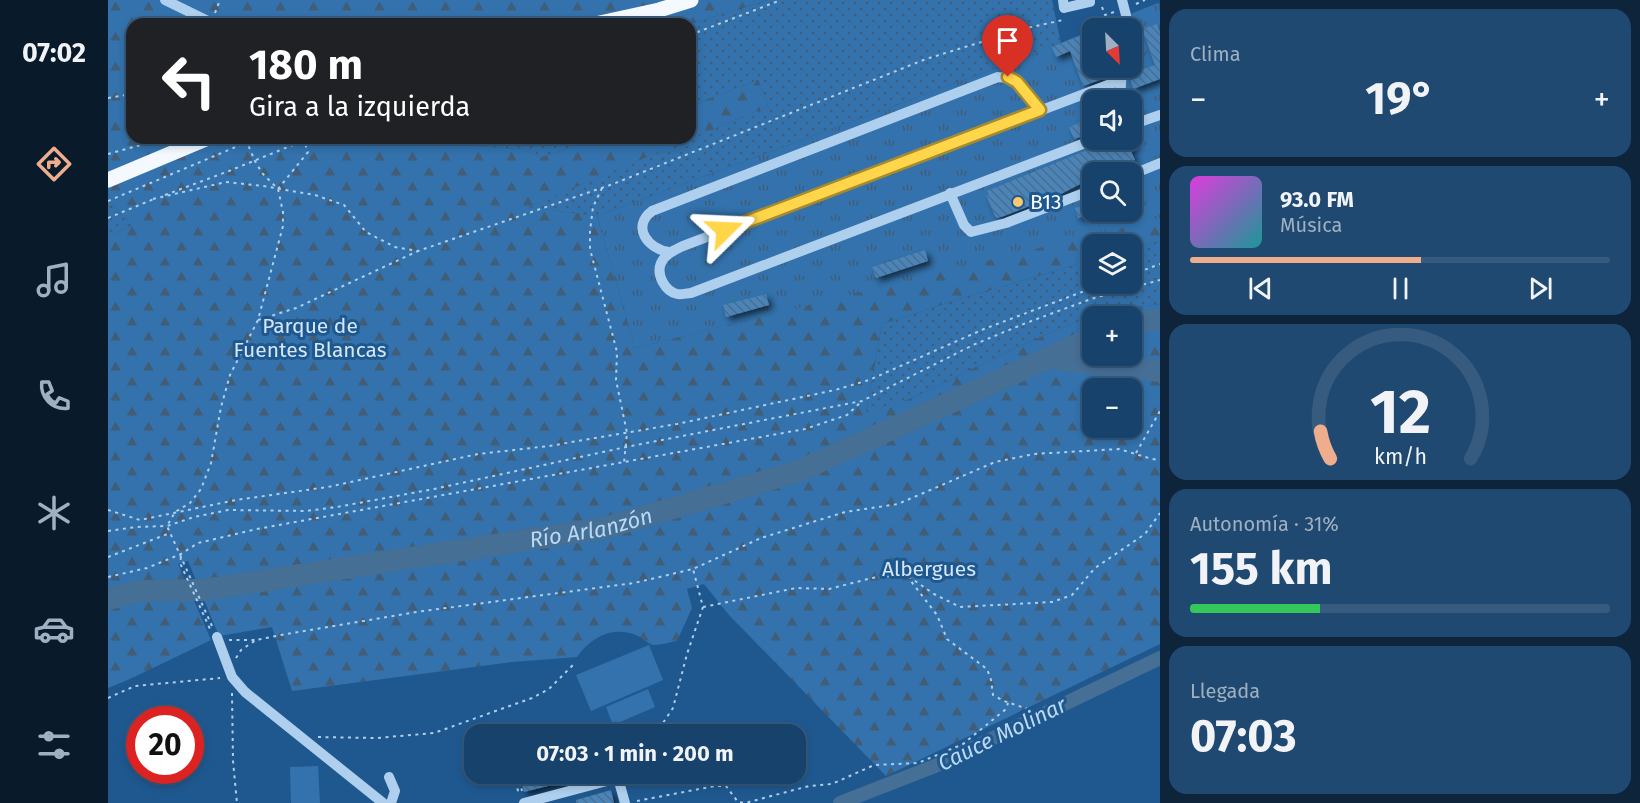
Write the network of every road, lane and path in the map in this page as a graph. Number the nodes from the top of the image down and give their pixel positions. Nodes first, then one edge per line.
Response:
1 (165, 0) edge
2 (691, 0) edge
3 (780, 0) edge
4 (1063, 0) edge
5 (1145, 0) edge
6 (1095, 2) edge
7 (1123, 4) edge
8 (202, 18) edge
9 (622, 18) edge
10 (1068, 18) dead end
11 (696, 33) edge
12 (1121, 80) joint
13 (1120, 90) edge
14 (126, 95) edge
15 (108, 98) edge
16 (1040, 110) junction
17 (1160, 115) edge
18 (1142, 122) edge
19 (144, 144) edge
20 (194, 144) edge
21 (242, 144) edge
22 (248, 144) edge
23 (291, 144) edge
24 (306, 144) edge
25 (1082, 144) edge
26 (108, 154) edge
27 (255, 161) junction
28 (1160, 163) edge
29 (1142, 170) edge
30 (108, 180) edge
31 (602, 187) junction
32 (278, 189) junction
33 (950, 193) junction
34 (1082, 194) edge
35 (153, 199) junction
36 (108, 201) edge
37 (108, 218) edge
38 (418, 251) junction
39 (669, 252) junction
40 (1160, 264) edge
41 (1142, 271) edge
42 (1160, 280) edge
43 (1082, 292) edge
44 (258, 320) junction
45 (862, 400) junction
46 (1160, 411) edge
47 (627, 433) junction
48 (626, 447) junction
49 (1136, 454) junction
50 (1160, 460) edge
51 (624, 463) junction
52 (108, 510) edge
53 (175, 512) junction
54 (1160, 513) edge
55 (167, 526) junction
56 (108, 531) edge
57 (170, 533) junction
58 (181, 554) junction
59 (108, 557) edge
60 (693, 568) junction
61 (905, 574) junction
62 (108, 577) edge
63 (703, 607) junction
64 (218, 639) junction
65 (256, 640) junction
66 (573, 665) dead end
67 (232, 677) junction
68 (108, 698) edge
69 (1008, 703) junction
70 (1031, 710) dead end
71 (663, 724) edge
72 (297, 736) junction
73 (389, 777) dead end
74 (516, 784) edge
75 (237, 803) edge
76 (383, 803) edge
77 (391, 803) edge
78 (522, 803) edge
79 (625, 803) edge

1 - 8 street
2 - 9 main road
3 - 11 path
4 - 6 street
5 - 7 path
6 - 7 path
10 - 31 path
12 - 13 street
12 - 16 street
14 - 15 path
16 - 39 street
16 - 39 street
17 - 18 street
19 - 26 path
20 - 30 main road
21 - 36 path
22 - 27 path
23 - 27 path
24 - 32 path
25 - 33 street
27 - 32 path
27 - 35 path
28 - 29 street
31 - 38 path
31 - 47 path
32 - 35 path
32 - 38 path
32 - 44 path
33 - 34 street
33 - 39 street
35 - 37 path
38 - 44 path
40 - 41 path
42 - 45 path
43 - 47 path
44 - 53 path
45 - 48 path
45 - 51 path
46 - 49 path
47 - 48 path
47 - 53 path
48 - 51 path
48 - 55 path
49 - 50 path
49 - 60 path
51 - 58 path
52 - 53 path
53 - 55 path
54 - 61 path
55 - 56 path
55 - 57 path
57 - 58 path
57 - 59 path
58 - 62 path
58 - 64 path
60 - 63 path
60 - 65 path
61 - 63 path
61 - 69 path
63 - 71 path
64 - 65 path
64 - 67 street
65 - 67 path
66 - 72 path
67 - 68 path
67 - 72 street
67 - 75 path
69 - 70 path
69 - 79 path
72 - 76 street
73 - 77 street
74 - 78 path
78 - 79 street

